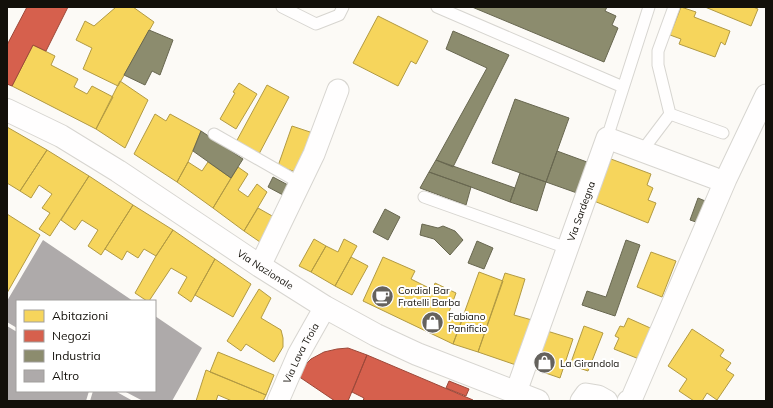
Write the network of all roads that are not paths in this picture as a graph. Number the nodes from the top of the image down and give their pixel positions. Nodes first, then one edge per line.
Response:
1 (282, 7) edge
2 (343, 7) edge
3 (437, 7) edge
4 (649, 7) edge
5 (674, 7) edge
6 (623, 87) junction
7 (338, 90) dead end
8 (766, 95) edge
9 (7, 110) edge
10 (670, 114) junction
11 (723, 133) dead end
12 (214, 134) dead end
13 (607, 138) junction
14 (642, 151) junction
15 (714, 178) dead end
16 (300, 183) junction
17 (424, 197) dead end
18 (568, 248) junction
19 (260, 266) junction
20 (325, 307) junction
21 (516, 392) junction
22 (278, 401) edge
23 (538, 401) edge
24 (581, 401) edge
25 (608, 401) edge
26 (628, 401) edge

1 - 2 lane
3 - 6 lane
4 - 6 lane
5 - 10 lane
6 - 13 lane
7 - 16 street
8 - 26 street
9 - 19 main road, Via Nazionale
10 - 11 lane
10 - 14 lane
12 - 16 lane
13 - 14 street
13 - 18 street, Via Sardegna
14 - 15 street
16 - 19 street
17 - 18 lane
18 - 21 street, Via Sardegna
19 - 20 main road, Via Nazionale
20 - 21 main road, Via Nazionale
20 - 22 street, Via Lava Troia
21 - 23 main road, Via Nazionale
24 - 25 street

